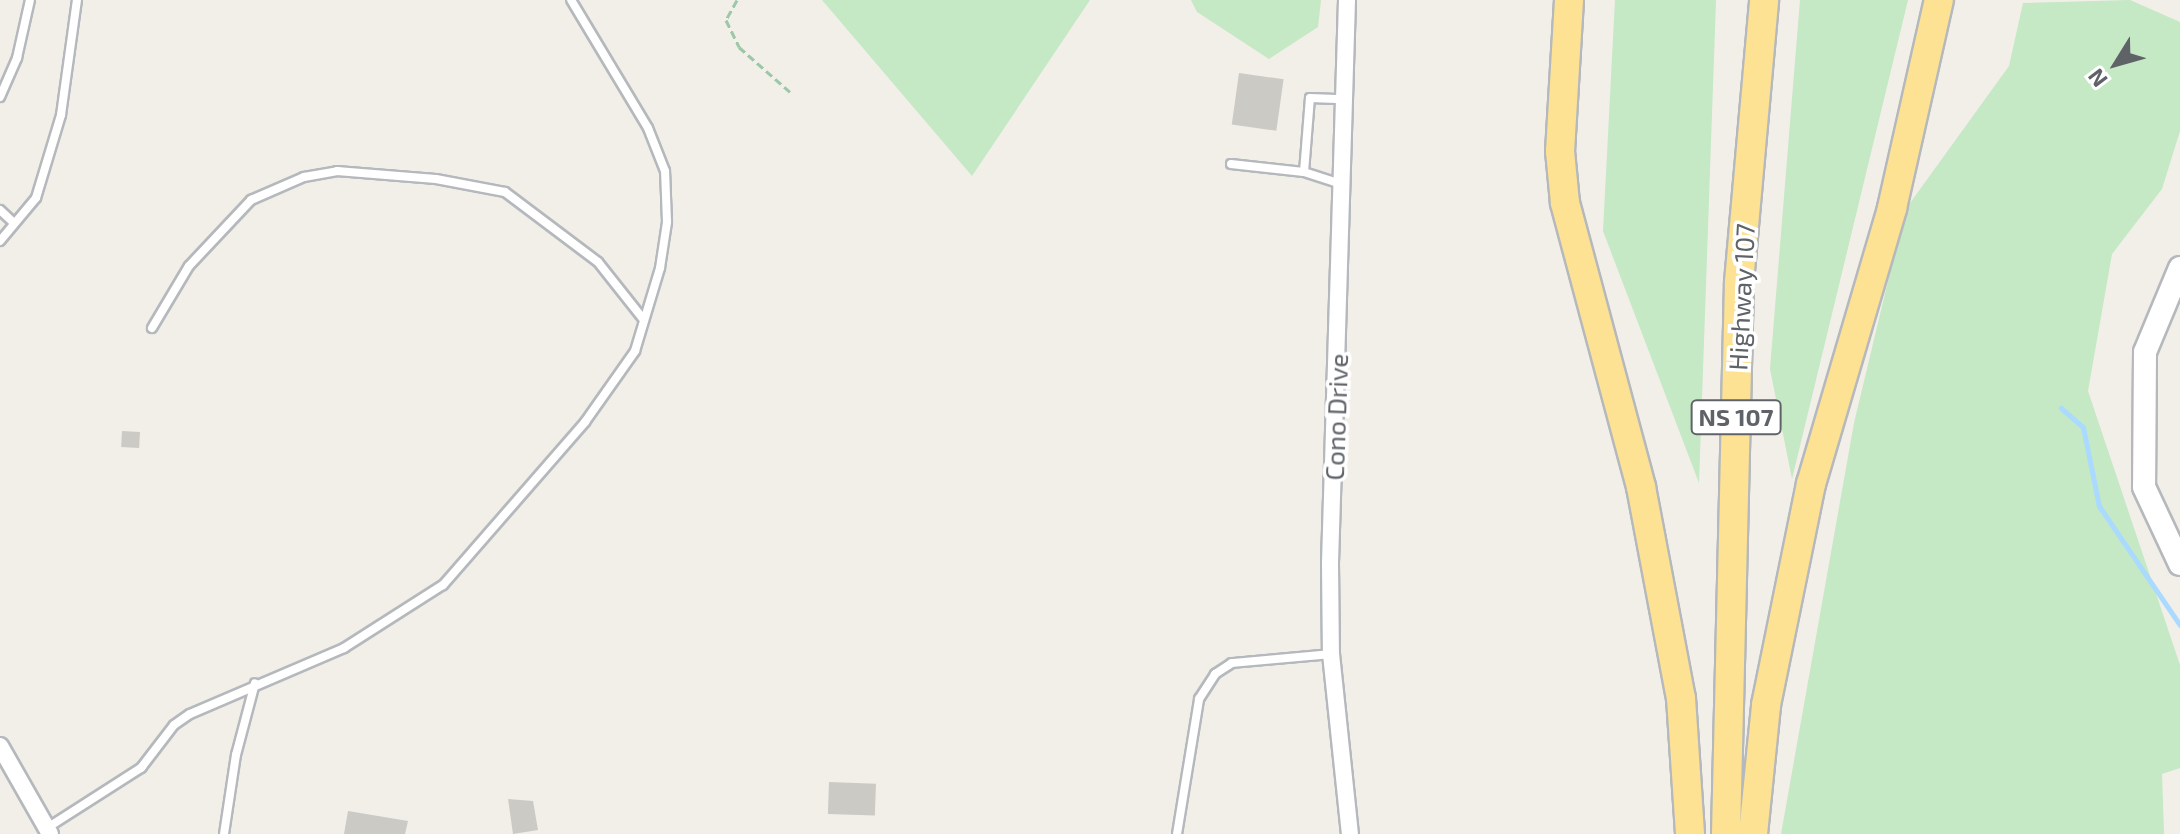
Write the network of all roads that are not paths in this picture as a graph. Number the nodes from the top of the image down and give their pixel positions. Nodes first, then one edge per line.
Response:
1 (30, 0) edge
2 (77, 0) edge
3 (571, 0) edge
4 (1347, 0) edge
5 (1569, 0) edge
6 (1764, 0) edge
7 (1939, 0) edge
8 (0, 97) edge
9 (1346, 99) junction
10 (1231, 164) dead end
11 (1304, 172) junction
12 (1346, 185) junction
13 (0, 210) edge
14 (12, 221) junction
15 (0, 241) edge
16 (2180, 268) edge
17 (644, 320) junction
18 (152, 328) dead end
19 (2180, 564) edge
20 (1331, 654) junction
21 (255, 683) junction
22 (0, 746) edge
23 (49, 831) edge
24 (224, 834) edge
25 (1177, 834) edge
26 (1350, 834) edge
27 (1690, 834) edge
28 (1726, 834) edge
29 (1753, 834) edge

1 - 8 lane
2 - 14 lane
3 - 17 lane
4 - 9 street, Cono Drive
5 - 27 highway
6 - 28 highway, Highway 107 / NS 107
7 - 29 highway
9 - 11 lane
9 - 12 street, Cono Drive
10 - 11 lane
11 - 12 lane
12 - 20 street, Cono Drive
13 - 14 lane
14 - 15 lane
16 - 19 main road
17 - 18 lane
17 - 21 lane
20 - 25 lane
20 - 26 street, Cono Drive
21 - 23 lane
21 - 24 lane
22 - 23 street

